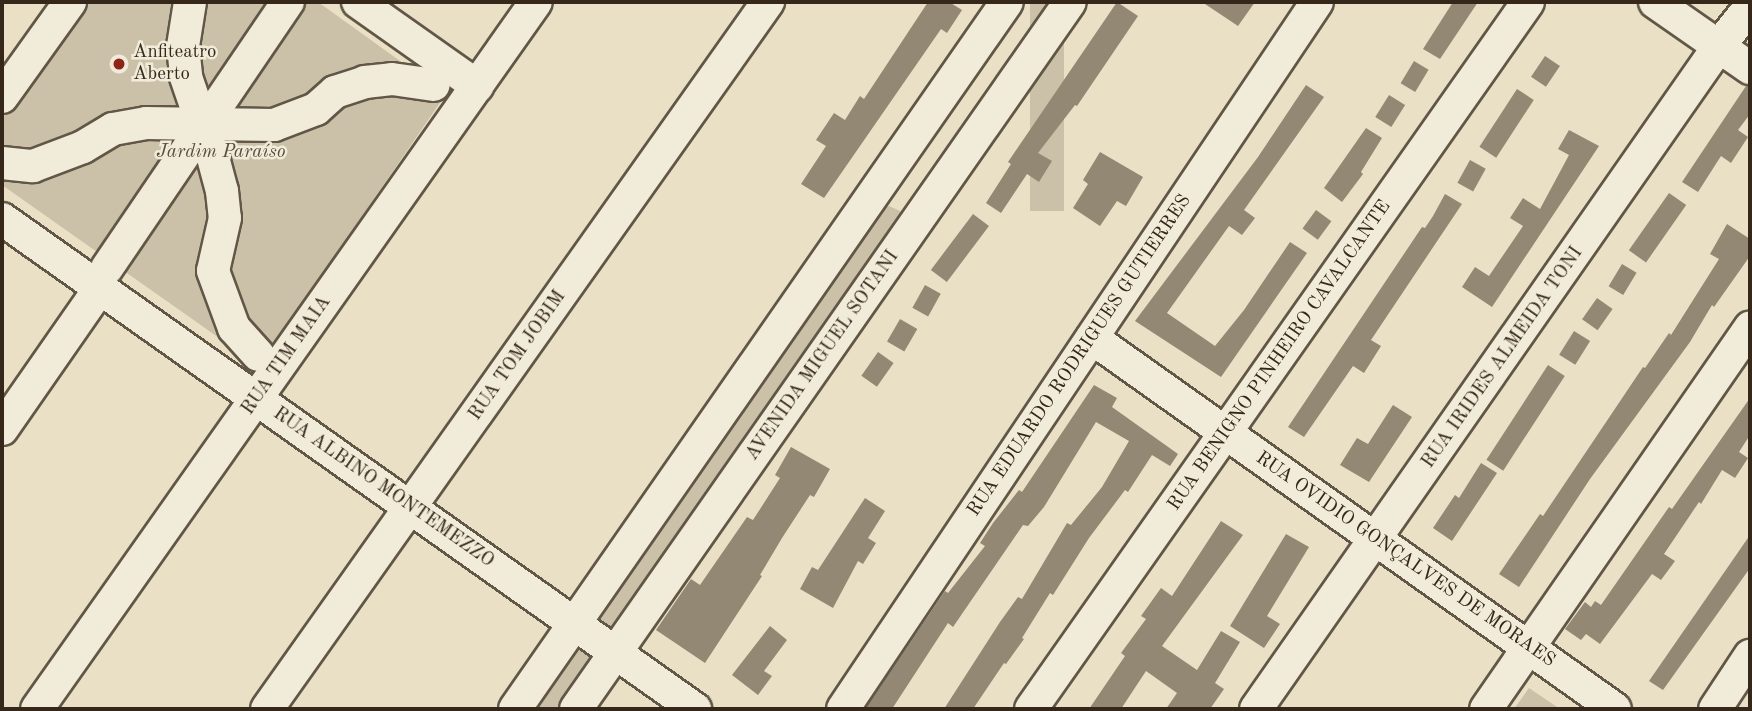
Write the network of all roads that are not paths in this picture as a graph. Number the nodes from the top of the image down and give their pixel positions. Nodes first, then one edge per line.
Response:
1 (70, 2) edge
2 (190, 2) edge
3 (288, 2) edge
4 (358, 2) edge
5 (536, 2) edge
6 (768, 2) edge
7 (1007, 2) edge
8 (1070, 2) edge
9 (1317, 2) edge
10 (1528, 2) edge
11 (1655, 2) edge
12 (1742, 12) edge
13 (1719, 46) junction
14 (1750, 68) edge
15 (434, 85) dead end
16 (477, 86) junction
17 (2, 97) edge
18 (203, 124) junction
19 (2, 163) edge
20 (881, 183) junction
21 (924, 211) junction
22 (2, 219) edge
23 (104, 278) junction
24 (1750, 328) edge
25 (1092, 338) junction
26 (258, 355) dead end
27 (256, 399) junction
28 (2, 429) edge
29 (1226, 434) junction
30 (411, 508) junction
31 (1377, 540) junction
32 (575, 624) junction
33 (1529, 648) junction
34 (616, 653) junction
35 (1750, 656) edge
36 (37, 709) edge
37 (267, 709) edge
38 (515, 709) edge
39 (576, 709) edge
40 (695, 709) edge
41 (843, 709) edge
42 (1031, 709) edge
43 (1256, 709) edge
44 (1486, 709) edge
45 (1615, 709) edge
46 (1715, 709) edge

1 - 17 street
2 - 18 street
3 - 18 street
4 - 16 street
5 - 16 street, RUA TIM MAIA
6 - 30 street, RUA TOM JOBIM
7 - 20 street
8 - 21 street, AVENIDA MIGUEL SOTANI
9 - 25 street, RUA EDUARDO RODRIGUES GUTIERRES
10 - 29 street, RUA BENIGNO PINHEIRO CAVALCANTE
11 - 13 street
12 - 13 street, RUA IRIDES ALMEIDA TONI
13 - 14 street
13 - 31 street, RUA IRIDES ALMEIDA TONI
15 - 18 street
16 - 27 street, RUA TIM MAIA
18 - 19 street
18 - 23 street
18 - 26 street
20 - 21 street
20 - 32 street
21 - 34 street, AVENIDA MIGUEL SOTANI
22 - 23 street, RUA ALBINO MONTEMEZZO
23 - 27 street, RUA ALBINO MONTEMEZZO
23 - 28 street
24 - 33 street
25 - 29 street, RUA OVIDIO GONÇALVES DE MORAES
25 - 41 street, RUA EDUARDO RODRIGUES GUTIERRES
27 - 30 street, RUA ALBINO MONTEMEZZO
27 - 36 street, RUA TIM MAIA
29 - 31 street, RUA OVIDIO GONÇALVES DE MORAES
29 - 42 street, RUA BENIGNO PINHEIRO CAVALCANTE
30 - 32 street, RUA ALBINO MONTEMEZZO
30 - 37 street, RUA TOM JOBIM
31 - 33 street, RUA OVIDIO GONÇALVES DE MORAES
31 - 43 street, RUA IRIDES ALMEIDA TONI
32 - 34 street, RUA ALBINO MONTEMEZZO
32 - 38 street
33 - 44 street
33 - 45 street, RUA OVIDIO GONÇALVES DE MORAES
34 - 39 street, AVENIDA MIGUEL SOTANI
34 - 40 street, RUA ALBINO MONTEMEZZO
35 - 46 street

